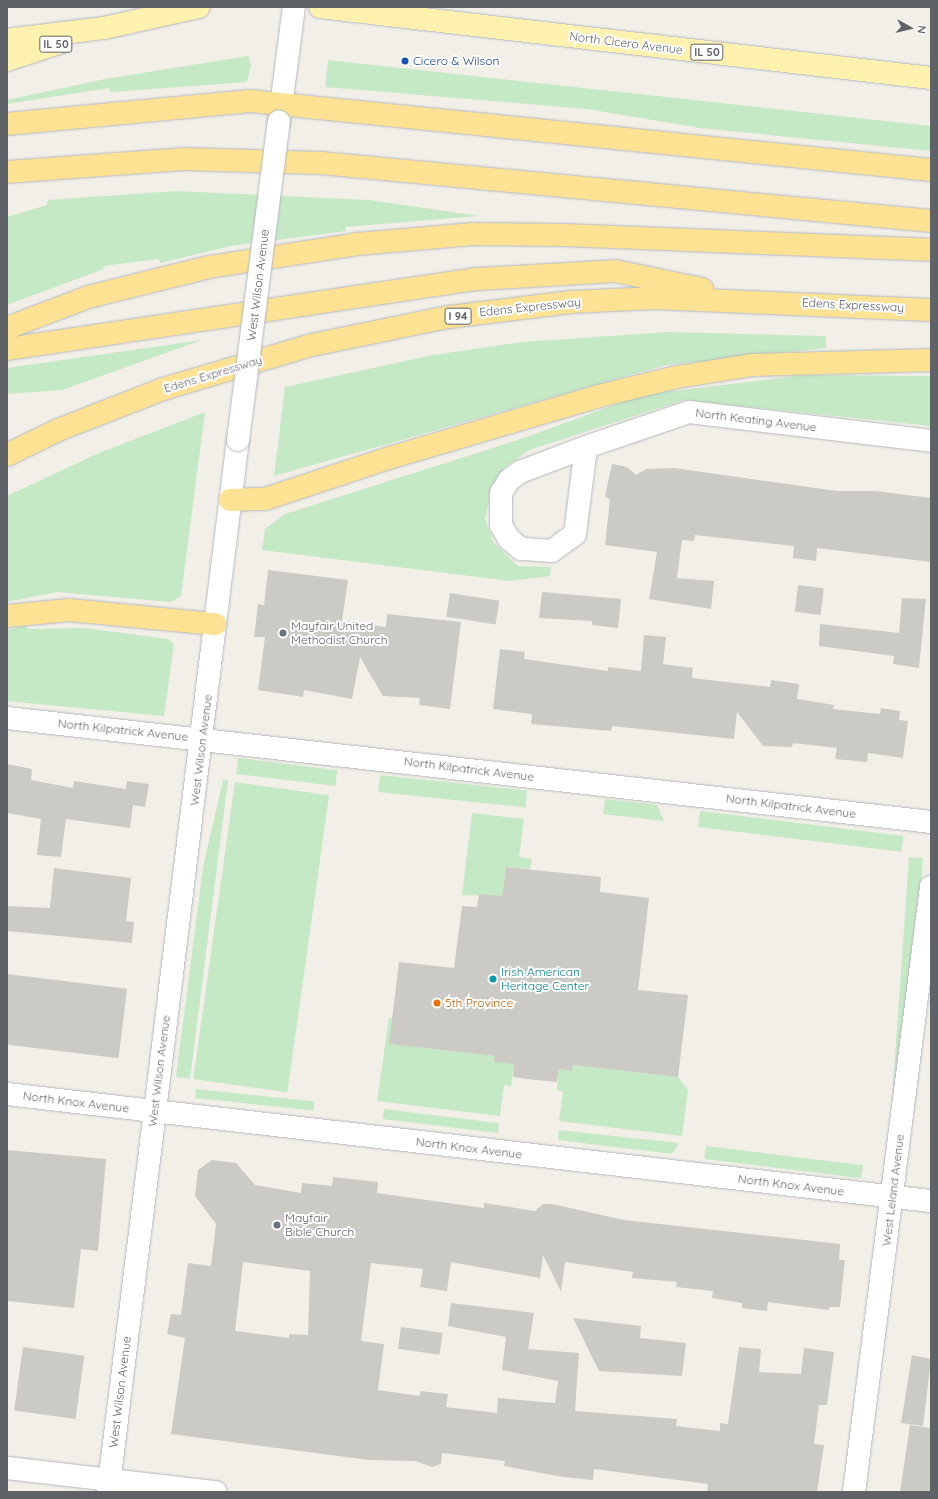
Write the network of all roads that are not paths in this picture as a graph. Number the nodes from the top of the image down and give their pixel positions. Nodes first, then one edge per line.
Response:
1 (199, 7) edge
2 (294, 7) edge
3 (320, 7) edge
4 (104, 28) junction
5 (7, 40) edge
6 (7, 60) edge
7 (931, 78) edge
8 (280, 113) junction
9 (7, 124) edge
10 (931, 170) edge
11 (7, 172) edge
12 (931, 220) edge
13 (931, 250) edge
14 (755, 300) junction
15 (931, 310) edge
16 (7, 328) edge
17 (7, 349) edge
18 (931, 360) edge
19 (931, 441) edge
20 (586, 447) junction
21 (7, 455) edge
22 (230, 500) junction
23 (7, 616) edge
24 (215, 624) junction
25 (7, 718) edge
26 (203, 738) junction
27 (931, 822) edge
28 (931, 887) edge
29 (7, 1094) edge
30 (154, 1112) junction
31 (892, 1197) junction
32 (931, 1201) edge
33 (7, 1468) edge
34 (108, 1486) edge
35 (216, 1492) edge
36 (854, 1492) edge

1 - 4 main road, IL 50
2 - 8 street, West Wilson Avenue
3 - 7 main road, North Cicero Avenue / IL 50
4 - 5 main road, IL 50
4 - 6 main road, IL 50
8 - 9 highway
8 - 10 highway
8 - 22 street, West Wilson Avenue, bridge
11 - 12 highway
13 - 16 highway
14 - 15 highway, Edens Expressway / I 94
14 - 17 highway, I 94
14 - 21 highway, Edens Expressway / I 94
18 - 22 highway
19 - 20 street, North Keating Avenue
20 - 20 street, North Keating Avenue
22 - 24 street, West Wilson Avenue
23 - 24 highway
24 - 26 street, West Wilson Avenue
25 - 26 street, North Kilpatrick Avenue
26 - 27 street, North Kilpatrick Avenue
26 - 30 street, West Wilson Avenue
28 - 31 street, West Leland Avenue
29 - 30 street, North Knox Avenue
30 - 31 street, North Knox Avenue
30 - 34 street, West Wilson Avenue
31 - 32 street, North Knox Avenue
31 - 36 street, West Leland Avenue
33 - 34 street
34 - 35 street

